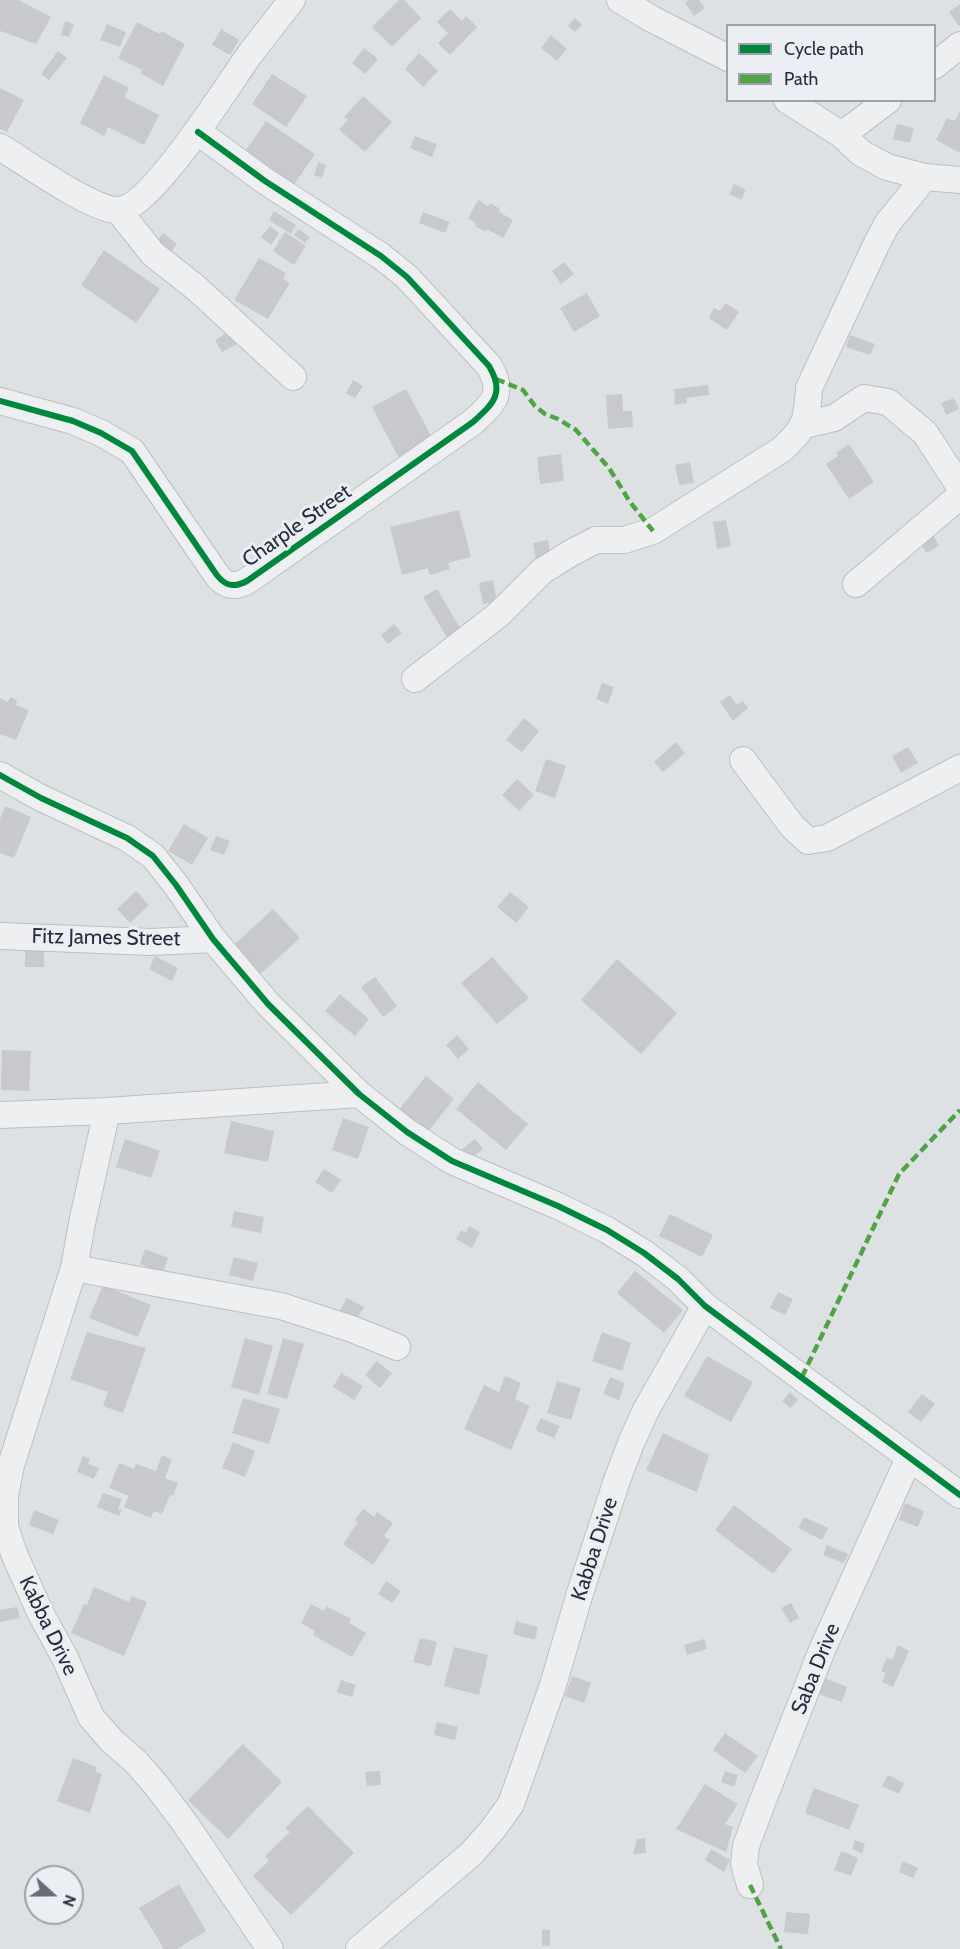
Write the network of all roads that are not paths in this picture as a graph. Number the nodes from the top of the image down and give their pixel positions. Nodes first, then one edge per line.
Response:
1 (292, 0) edge
2 (620, 0) edge
3 (960, 45) edge
4 (726, 57) edge
5 (936, 64) edge
6 (790, 102) edge
7 (885, 102) edge
8 (198, 132) junction
9 (842, 135) junction
10 (0, 147) edge
11 (926, 177) junction
12 (960, 180) edge
13 (118, 210) junction
14 (293, 377) dead end
15 (0, 401) edge
16 (804, 425) junction
17 (960, 487) edge
18 (960, 496) edge
19 (856, 584) dead end
20 (415, 679) dead end
21 (743, 760) dead end
22 (960, 768) edge
23 (0, 775) edge
24 (0, 936) edge
25 (213, 939) junction
26 (359, 1094) junction
27 (107, 1110) junction
28 (0, 1115) edge
29 (74, 1268) junction
30 (705, 1306) junction
31 (397, 1347) dead end
32 (909, 1458) junction
33 (960, 1495) edge
34 (750, 1885) dead end
35 (270, 1949) edge
36 (359, 1949) edge

1 - 8 street
2 - 4 street
3 - 5 street
6 - 9 street
7 - 9 street
8 - 13 street
8 - 15 street, Charple Street
9 - 11 street
10 - 13 street
11 - 12 street
11 - 16 street
13 - 14 street
16 - 17 street
16 - 20 street
18 - 19 street
21 - 22 street
23 - 25 street
24 - 25 street, Fitz James Street
25 - 26 street
26 - 27 street
26 - 30 street
27 - 28 street
27 - 29 street, Kabba Drive
29 - 31 street
29 - 35 street, Kabba Drive
30 - 32 street
30 - 36 street, Kabba Drive
32 - 33 street
32 - 34 street, Saba Drive

